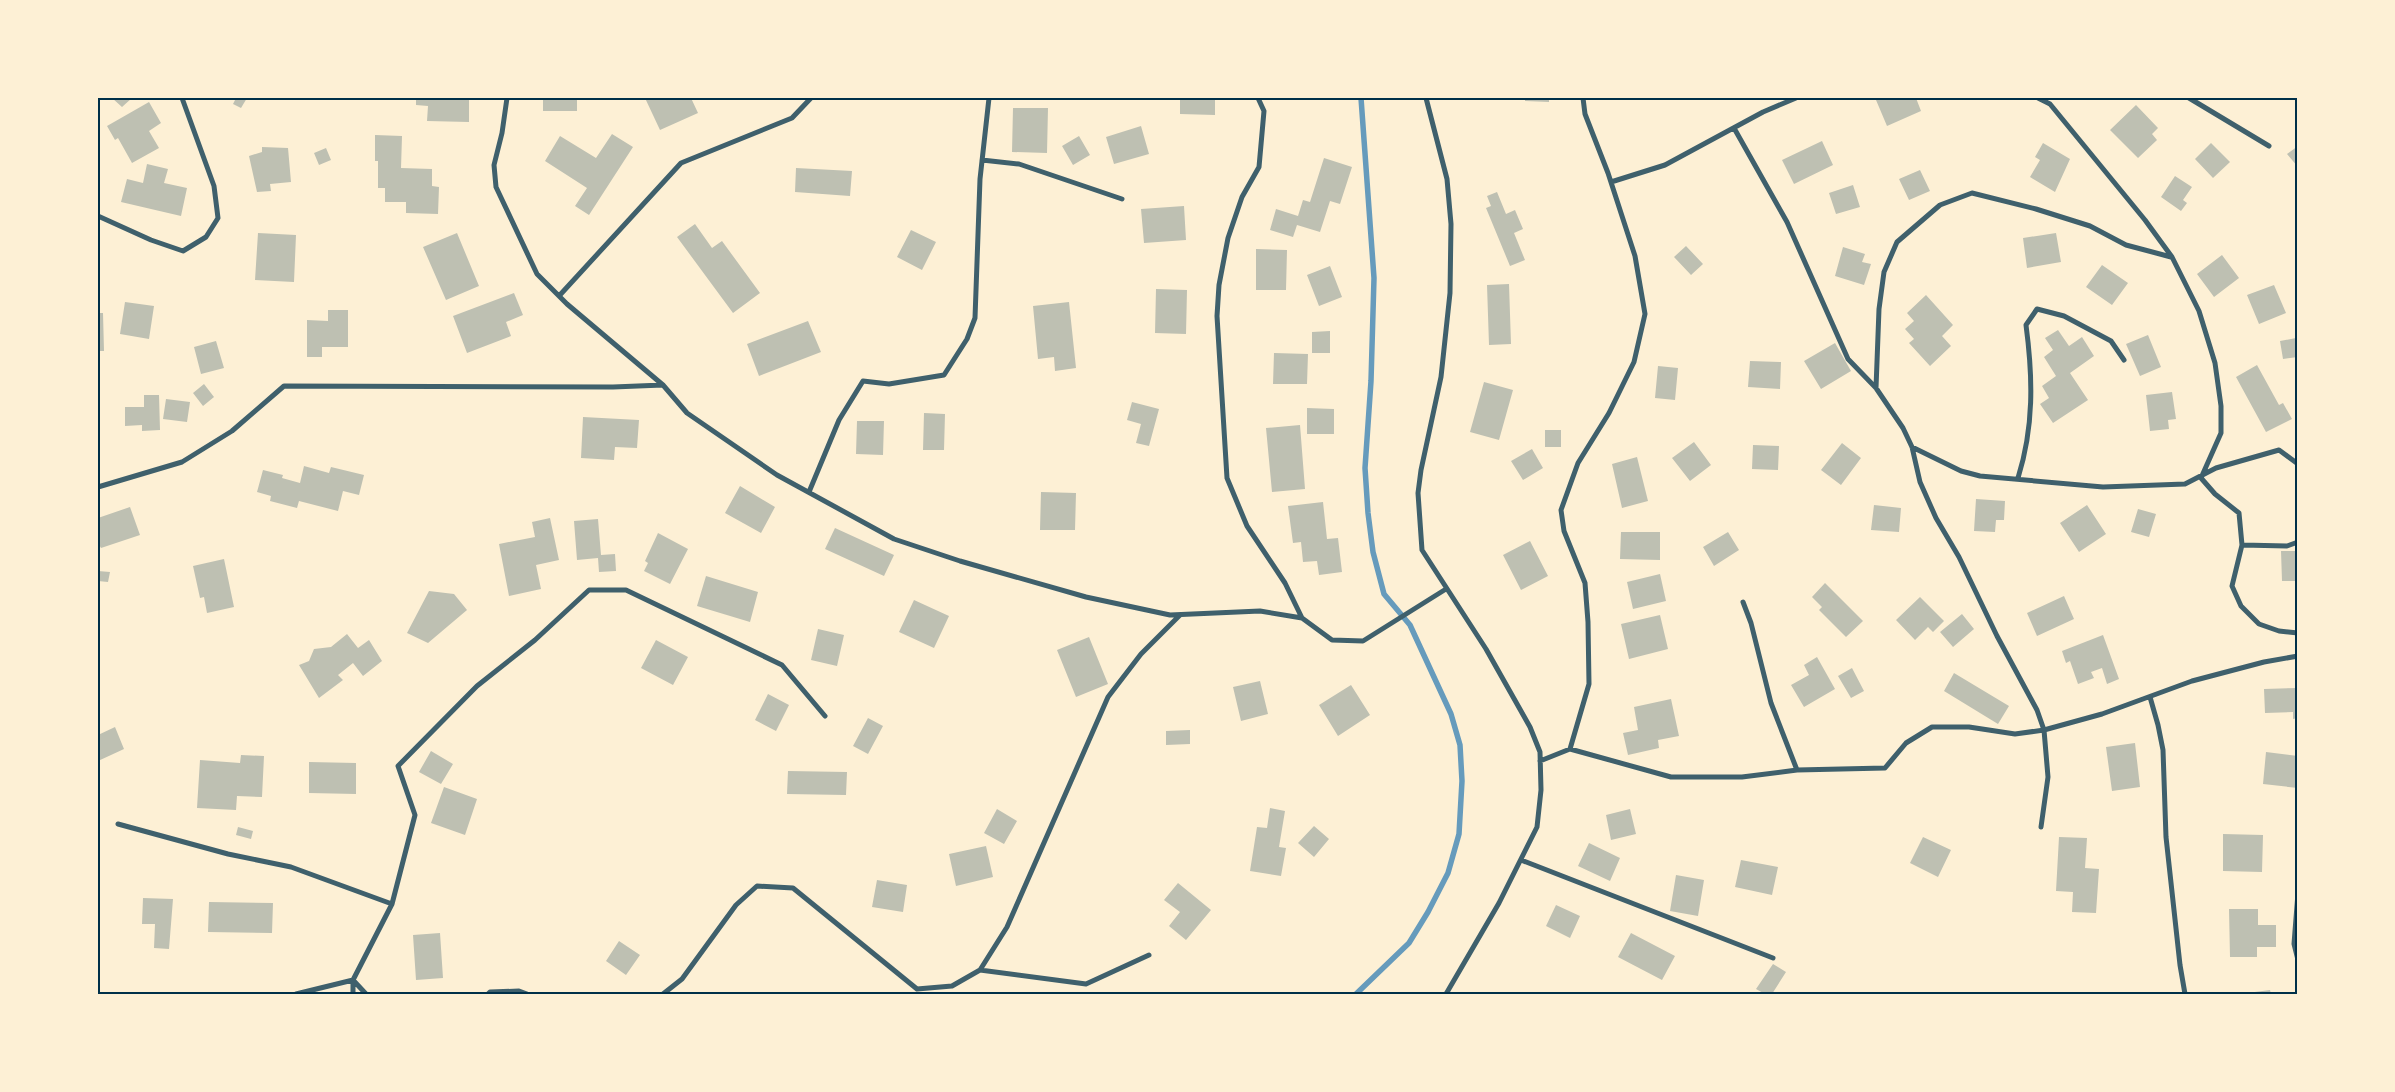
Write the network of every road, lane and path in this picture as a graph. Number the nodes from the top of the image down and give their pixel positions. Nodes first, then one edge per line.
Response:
1 (182, 98) edge
2 (507, 98) edge
3 (811, 98) edge
4 (989, 98) edge
5 (1258, 98) edge
6 (1426, 98) edge
7 (1583, 98) edge
8 (1796, 98) edge
9 (2038, 98) edge
10 (2189, 98) edge
11 (1734, 128) junction
12 (2269, 146) dead end
13 (982, 160) junction
14 (1611, 182) junction
15 (1122, 199) dead end
16 (98, 216) edge
17 (2172, 257) junction
18 (559, 296) junction
19 (2124, 360) dead end
20 (663, 385) junction
21 (1876, 388) junction
22 (1912, 447) junction
23 (2298, 464) edge
24 (2018, 478) junction
25 (2200, 478) junction
26 (98, 488) edge
27 (808, 492) junction
28 (2298, 542) edge
29 (2242, 546) junction
30 (1446, 589) junction
31 (1743, 602) dead end
32 (1180, 615) junction
33 (1302, 618) junction
34 (2298, 633) edge
35 (2298, 656) edge
36 (2150, 696) junction
37 (825, 716) dead end
38 (2044, 730) junction
39 (1570, 749) junction
40 (1540, 761) junction
41 (1797, 770) junction
42 (118, 824) dead end
43 (2041, 826) dead end
44 (1521, 860) junction
45 (2298, 893) edge
46 (392, 904) junction
47 (1149, 955) dead end
48 (1773, 958) dead end
49 (2298, 960) edge
50 (980, 970) junction
51 (353, 980) junction
52 (296, 994) edge
53 (352, 994) edge
54 (366, 994) edge
55 (488, 994) edge
56 (527, 994) edge
57 (663, 994) edge
58 (1446, 994) edge
59 (2185, 994) edge

1 - 16 street
2 - 18 street
3 - 18 street
4 - 13 street
5 - 33 street
6 - 30 street
7 - 14 street
8 - 11 street
9 - 17 street
10 - 12 street
11 - 14 street
11 - 21 street
13 - 15 street
13 - 27 street
14 - 39 street
17 - 21 street
17 - 25 street
18 - 20 street
19 - 24 street
20 - 26 street
20 - 27 street
21 - 22 street
22 - 24 street
22 - 38 street
23 - 25 street
24 - 25 street
25 - 29 street
27 - 32 street
28 - 29 street
29 - 34 street
30 - 33 street
30 - 40 street
31 - 41 street
32 - 33 street
32 - 50 street
35 - 36 street
36 - 38 street
36 - 59 street
37 - 46 street
38 - 41 street
38 - 43 street
39 - 40 street
39 - 41 street
40 - 44 street
42 - 46 street
44 - 48 street
44 - 58 street
45 - 49 street
46 - 51 street
47 - 50 street
50 - 57 street
51 - 52 street
51 - 53 street
51 - 54 street
55 - 56 street

